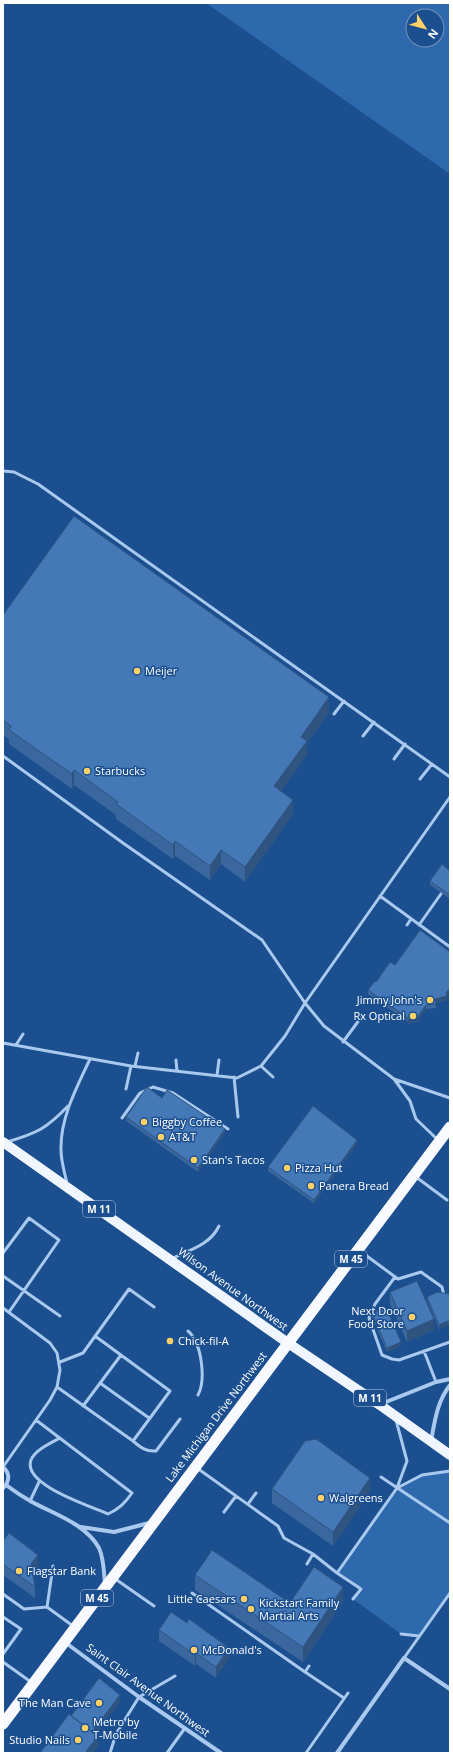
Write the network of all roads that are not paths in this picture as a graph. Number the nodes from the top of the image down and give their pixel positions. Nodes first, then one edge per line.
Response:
1 (3, 471) edge
2 (344, 701) junction
3 (334, 714) dead end
4 (374, 722) junction
5 (364, 736) dead end
6 (405, 744) junction
7 (3, 756) edge
8 (394, 759) dead end
9 (432, 764) junction
10 (450, 777) edge
11 (420, 779) dead end
12 (450, 797) edge
13 (446, 888) edge
14 (380, 896) junction
15 (411, 919) junction
16 (407, 925) dead end
17 (419, 925) junction
18 (450, 947) edge
19 (305, 1003) junction
20 (362, 1016) dead end
21 (23, 1034) dead end
22 (343, 1042) junction
23 (3, 1043) edge
24 (16, 1045) junction
25 (138, 1053) dead end
26 (90, 1059) junction
27 (176, 1060) dead end
28 (219, 1060) dead end
29 (131, 1066) junction
30 (135, 1066) junction
31 (261, 1066) junction
32 (178, 1071) junction
33 (218, 1075) junction
34 (234, 1077) junction
35 (273, 1078) dead end
36 (394, 1079) junction
37 (126, 1089) dead end
38 (450, 1098) edge
39 (69, 1105) junction
40 (238, 1117) dead end
41 (122, 1118) dead end
42 (450, 1127) edge
43 (228, 1129) dead end
44 (439, 1141) junction
45 (4, 1142) edge
46 (415, 1176) junction
47 (67, 1186) junction
48 (447, 1200) dead end
49 (220, 1226) dead end
50 (359, 1250) junction
51 (3, 1253) edge
52 (170, 1259) junction
53 (3, 1276) edge
54 (395, 1277) junction
55 (24, 1290) junction
56 (444, 1298) edge
57 (154, 1307) dead end
58 (3, 1308) edge
59 (9, 1312) junction
60 (60, 1316) dead end
61 (188, 1332) dead end
62 (95, 1336) junction
63 (450, 1342) edge
64 (288, 1343) junction
65 (424, 1351) junction
66 (121, 1355) junction
67 (60, 1362) junction
68 (450, 1379) edge
69 (436, 1382) junction
70 (100, 1383) junction
71 (450, 1385) edge
72 (57, 1387) junction
73 (198, 1395) dead end
74 (380, 1405) junction
75 (83, 1406) junction
76 (395, 1416) junction
77 (149, 1418) junction
78 (180, 1419) dead end
79 (36, 1420) junction
80 (60, 1438) junction
81 (132, 1441) junction
82 (431, 1441) junction
83 (450, 1455) edge
84 (3, 1467) edge
85 (195, 1467) junction
86 (450, 1472) edge
87 (381, 1477) dead end
88 (39, 1482) junction
89 (4, 1486) edge
90 (397, 1488) junction
91 (256, 1493) dead end
92 (236, 1496) junction
93 (30, 1501) junction
94 (248, 1504) junction
95 (224, 1512) dead end
96 (153, 1522) junction
97 (450, 1523) edge
98 (78, 1526) junction
99 (313, 1554) junction
100 (307, 1564) dead end
101 (53, 1566) dead end
102 (337, 1573) junction
103 (113, 1577) junction
104 (105, 1587) junction
105 (192, 1593) dead end
106 (450, 1593) edge
107 (3, 1594) edge
108 (353, 1599) dead end
109 (154, 1606) dead end
110 (47, 1607) junction
111 (3, 1617) edge
112 (74, 1628) junction
113 (401, 1634) dead end
114 (420, 1636) junction
115 (64, 1641) junction
116 (3, 1654) edge
117 (404, 1658) junction
118 (3, 1662) edge
119 (309, 1666) dead end
120 (305, 1672) junction
121 (175, 1676) dead end
122 (32, 1684) junction
123 (450, 1689) edge
124 (348, 1693) dead end
125 (140, 1697) junction
126 (344, 1698) junction
127 (3, 1724) edge
128 (185, 1728) junction
129 (110, 1753) edge
130 (167, 1753) edge
131 (221, 1753) edge
132 (306, 1753) edge
133 (337, 1753) edge

1 - 2 lane
2 - 3 lane
2 - 4 lane
4 - 5 lane
4 - 6 lane
6 - 8 lane
6 - 9 lane
7 - 19 lane
9 - 10 lane
9 - 11 lane
12 - 14 lane
13 - 17 lane
14 - 15 lane
14 - 19 lane
15 - 16 lane
15 - 17 lane
17 - 18 lane
19 - 22 lane
19 - 31 lane
20 - 22 lane
21 - 24 lane
22 - 36 lane
23 - 24 lane
24 - 26 lane
25 - 30 lane
26 - 29 lane
26 - 39 lane
27 - 32 lane
28 - 33 lane
29 - 30 lane
29 - 37 lane
30 - 32 lane
31 - 34 lane
31 - 35 lane
32 - 33 lane
33 - 34 lane
34 - 40 lane
36 - 38 lane
36 - 44 lane
39 - 45 lane
39 - 47 lane
41 - 43 lane
42 - 44 highway, Lake Michigan Drive Northwest / M 45
44 - 46 highway, Lake Michigan Drive Northwest / M 45
45 - 47 main road, Wilson Avenue Northwest / M 11
46 - 48 lane
46 - 50 highway, Lake Michigan Drive Northwest / M 45
47 - 52 main road, Wilson Avenue Northwest / M 11
49 - 52 lane
50 - 54 lane
50 - 64 highway, Lake Michigan Drive Northwest / M 45
51 - 55 lane
52 - 64 main road, Wilson Avenue Northwest / M 11
53 - 55 lane
54 - 56 lane
54 - 65 lane
55 - 59 lane
55 - 60 lane
57 - 62 lane
58 - 59 lane
59 - 67 lane
61 - 73 lane
62 - 66 lane
62 - 67 lane
63 - 65 lane
64 - 74 main road, Wilson Avenue Northwest / M 11
64 - 85 highway, Lake Michigan Drive Northwest / M 45
65 - 69 lane
66 - 70 lane
66 - 77 lane
67 - 72 lane
68 - 69 street
69 - 74 street
70 - 75 lane
70 - 77 lane
71 - 82 street
72 - 75 lane
72 - 79 lane
74 - 76 main road, Wilson Avenue Northwest / M 11
75 - 81 lane
76 - 82 main road, Wilson Avenue Northwest / M 11
76 - 90 lane
77 - 81 lane
78 - 81 lane
79 - 80 lane
79 - 84 lane
80 - 88 lane
80 - 88 lane
82 - 83 main road, Wilson Avenue Northwest / M 11
84 - 89 street
85 - 92 lane
85 - 96 highway, Lake Michigan Drive Northwest / M 45
86 - 90 lane
87 - 90 lane
88 - 93 lane
89 - 93 street
90 - 97 lane
90 - 102 lane
91 - 94 lane
92 - 94 lane
92 - 95 lane
93 - 98 street
94 - 99 lane
96 - 98 street
96 - 103 highway, Lake Michigan Drive Northwest / M 45
98 - 104 street
99 - 100 lane
99 - 102 lane
101 - 110 lane
102 - 108 lane
103 - 104 highway, Lake Michigan Drive Northwest / M 45
103 - 109 lane
104 - 112 highway, Lake Michigan Drive Northwest / M 45
105 - 120 lane
106 - 114 lane
107 - 110 lane
110 - 112 lane
111 - 116 lane
112 - 115 highway, Lake Michigan Drive Northwest / M 45
113 - 114 lane
114 - 117 lane
115 - 122 highway, Lake Michigan Drive Northwest / M 45
115 - 125 street, Saint Clair Avenue Northwest
117 - 123 street
117 - 133 street
118 - 122 lane
119 - 120 lane
120 - 126 lane
121 - 125 lane
122 - 127 highway, Lake Michigan Drive Northwest / M 45
124 - 126 lane
125 - 128 street, Saint Clair Avenue Northwest
125 - 129 lane
126 - 132 lane
128 - 130 lane
128 - 131 street, Saint Clair Avenue Northwest

